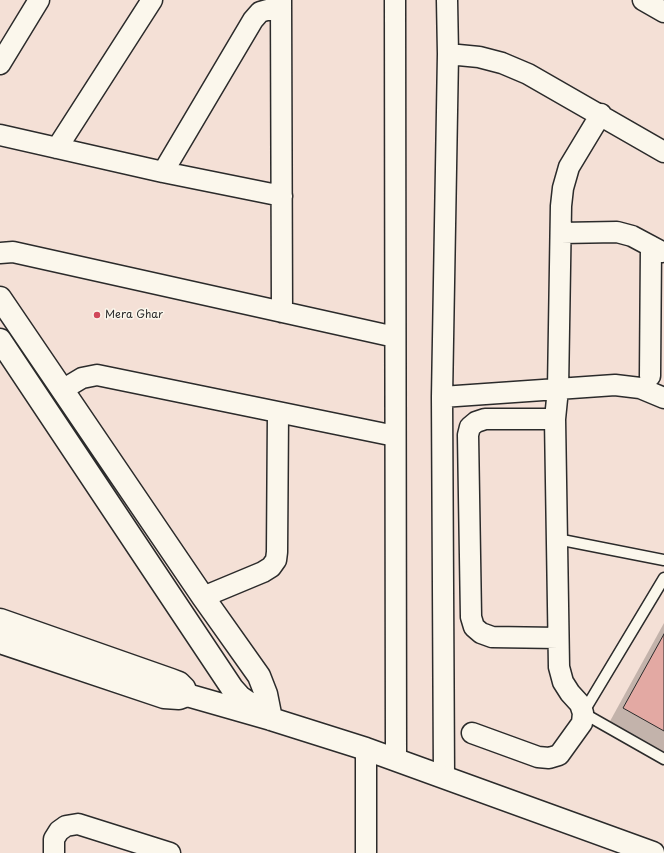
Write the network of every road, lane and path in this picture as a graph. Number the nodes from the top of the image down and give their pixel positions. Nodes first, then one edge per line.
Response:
1 (39, 0) edge
2 (152, 0) edge
3 (394, 0) edge
4 (447, 0) edge
5 (281, 5) edge
6 (448, 54) junction
7 (0, 64) edge
8 (601, 114) junction
9 (0, 136) edge
10 (57, 148) junction
11 (664, 152) edge
12 (163, 172) junction
13 (282, 196) junction
14 (561, 233) junction
15 (658, 250) edge
16 (0, 253) edge
17 (0, 298) edge
18 (282, 312) junction
19 (395, 337) junction
20 (0, 340) edge
21 (664, 354) edge
22 (645, 382) junction
23 (558, 389) junction
24 (62, 390) junction
25 (442, 397) junction
26 (664, 398) edge
27 (278, 412) junction
28 (555, 419) junction
29 (395, 436) junction
30 (557, 539) junction
31 (664, 560) edge
32 (664, 578) edge
33 (203, 597) junction
34 (0, 620) edge
35 (558, 638) junction
36 (0, 642) edge
37 (187, 695) junction
38 (583, 713) junction
39 (271, 719) junction
40 (472, 733) dead end
41 (366, 749) junction
42 (664, 758) edge
43 (396, 760) junction
44 (444, 778) junction
45 (54, 853) edge
46 (170, 853) edge
47 (366, 853) edge
48 (652, 853) edge

1 - 7 street
2 - 10 street
3 - 19 street
4 - 6 street
5 - 12 street
5 - 13 street
6 - 8 street
6 - 25 street
8 - 11 street
8 - 14 street
9 - 10 street
10 - 12 street
12 - 13 street
13 - 18 street
14 - 15 street
14 - 23 street
15 - 22 street
16 - 18 street
17 - 24 main road
18 - 19 street
19 - 29 street
20 - 39 main road
21 - 22 street
22 - 23 street
22 - 26 street
23 - 25 street
23 - 28 street
24 - 27 street
24 - 33 main road
25 - 44 street
27 - 29 street
27 - 33 street
28 - 30 street
28 - 35 street
29 - 43 street
30 - 31 lane
30 - 35 street
32 - 38 lane
33 - 39 main road
34 - 37 main road
35 - 38 street
36 - 37 main road
37 - 39 main road
38 - 40 street
38 - 42 lane
39 - 41 main road
41 - 43 main road
41 - 47 street
43 - 44 main road
44 - 48 main road
45 - 46 street

